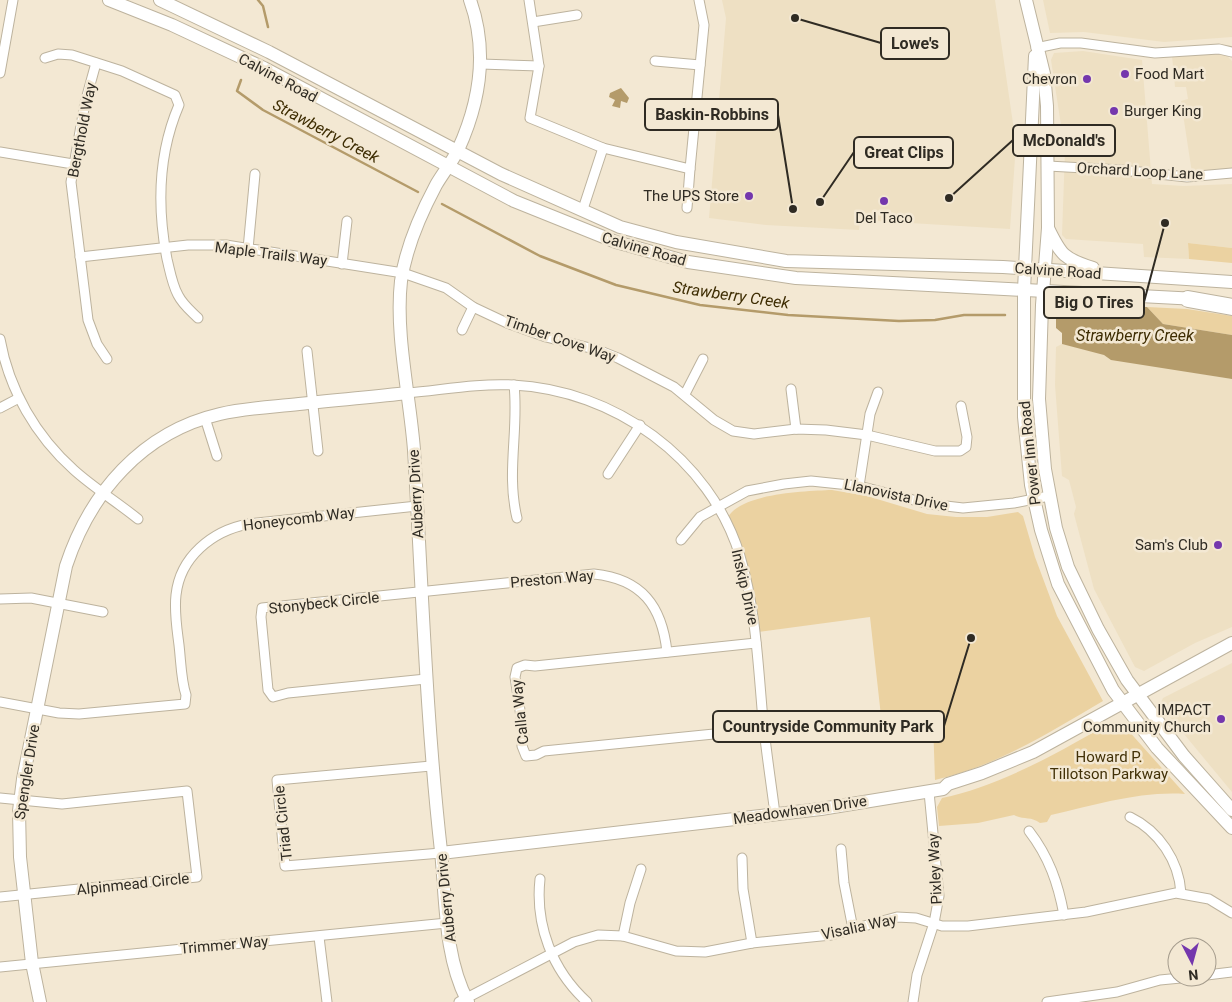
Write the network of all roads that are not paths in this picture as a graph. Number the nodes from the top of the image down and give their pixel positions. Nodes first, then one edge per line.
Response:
1 (13, 0) edge
2 (109, 0) edge
3 (160, 0) edge
4 (470, 0) edge
5 (529, 0) edge
6 (699, 0) edge
7 (1026, 0) edge
8 (577, 15) dead end
9 (532, 22) junction
10 (1036, 48) junction
11 (1232, 52) edge
12 (45, 58) dead end
13 (655, 61) dead end
14 (96, 63) junction
15 (481, 64) junction
16 (700, 65) junction
17 (539, 66) junction
18 (0, 73) edge
19 (603, 148) junction
20 (458, 150) junction
21 (0, 152) edge
22 (73, 164) junction
23 (449, 165) junction
24 (1048, 166) junction
25 (690, 169) junction
26 (1232, 173) edge
27 (255, 174) dead end
28 (687, 208) dead end
29 (583, 210) junction
30 (348, 221) dead end
31 (1048, 228) junction
32 (165, 248) junction
33 (248, 248) junction
34 (80, 257) junction
35 (342, 264) junction
36 (1025, 268) junction
37 (1044, 270) junction
38 (403, 273) junction
39 (1110, 274) junction
40 (1232, 282) edge
41 (1024, 290) junction
42 (1043, 291) junction
43 (1188, 299) junction
44 (1232, 301) edge
45 (473, 307) junction
46 (1232, 307) edge
47 (198, 318) dead end
48 (462, 330) dead end
49 (0, 339) edge
50 (307, 351) dead end
51 (107, 359) dead end
52 (702, 359) dead end
53 (514, 385) junction
54 (791, 389) dead end
55 (878, 392) dead end
56 (408, 393) junction
57 (684, 394) junction
58 (19, 398) junction
59 (312, 403) junction
60 (961, 406) dead end
61 (0, 408) edge
62 (205, 418) junction
63 (640, 425) junction
64 (796, 429) junction
65 (866, 435) junction
66 (318, 451) dead end
67 (217, 456) dead end
68 (608, 474) dead end
69 (859, 486) junction
70 (103, 491) junction
71 (1049, 496) junction
72 (1034, 500) junction
73 (417, 506) junction
74 (717, 507) junction
75 (517, 518) dead end
76 (138, 519) dead end
77 (681, 540) dead end
78 (421, 593) junction
79 (0, 599) edge
80 (59, 603) junction
81 (103, 612) dead end
82 (756, 643) junction
83 (1232, 643) edge
84 (667, 652) junction
85 (426, 679) junction
86 (1138, 695) junction
87 (0, 702) edge
88 (1122, 704) junction
89 (37, 710) junction
90 (764, 729) junction
91 (432, 766) junction
92 (929, 792) junction
93 (0, 798) edge
94 (20, 800) junction
95 (1232, 810) edge
96 (775, 814) junction
97 (1130, 817) dead end
98 (1232, 828) edge
99 (1029, 831) dead end
100 (841, 849) dead end
101 (441, 853) junction
102 (742, 858) dead end
103 (641, 869) dead end
104 (540, 879) dead end
105 (1181, 893) junction
106 (24, 894) junction
107 (0, 897) edge
108 (1232, 913) edge
109 (1064, 915) junction
110 (447, 923) junction
111 (934, 923) junction
112 (853, 929) junction
113 (623, 936) junction
114 (319, 937) junction
115 (752, 943) junction
116 (551, 953) junction
117 (32, 963) junction
118 (0, 967) edge
119 (1232, 972) edge
120 (1217, 974) edge
121 (1167, 979) edge
122 (464, 1001) edge
123 (40, 1002) edge
124 (327, 1002) edge
125 (586, 1002) edge
126 (913, 1002) edge
127 (1047, 1002) edge

1 - 18 street
2 - 23 main road, Calvine Road
3 - 20 main road, Calvine Road
4 - 15 main road, Auberry Drive
5 - 9 street
6 - 16 street
7 - 10 main road, Power Inn Road
8 - 9 street
9 - 17 street
10 - 11 street
10 - 24 main road, Power Inn Road
10 - 36 main road, Power Inn Road
12 - 14 street
13 - 16 street
14 - 22 street, Bergthold Way
14 - 32 street
15 - 17 street
15 - 20 main road, Auberry Drive
16 - 25 street
17 - 19 street
19 - 25 street
19 - 29 street
20 - 23 main road, Auberry Drive
20 - 29 main road, Calvine Road
21 - 22 street
22 - 34 street, Bergthold Way
23 - 38 main road, Auberry Drive
23 - 41 main road, Calvine Road
24 - 26 street, Orchard Loop Lane
24 - 31 main road, Power Inn Road
25 - 28 street
27 - 33 street
29 - 36 main road, Calvine Road
30 - 35 street
31 - 37 main road, Power Inn Road
31 - 39 main road
32 - 33 street, Maple Trails Way
32 - 34 street, Maple Trails Way
32 - 47 street
33 - 35 street, Maple Trails Way
34 - 51 street, Bergthold Way
35 - 38 street, Maple Trails Way
36 - 37 main road, Calvine Road
36 - 41 main road, Power Inn Road
37 - 39 main road, Calvine Road
37 - 42 main road, Power Inn Road
38 - 45 street, Timber Cove Way
38 - 56 main road, Auberry Drive
39 - 40 main road, Calvine Road
41 - 42 main road, Calvine Road
41 - 72 main road, Power Inn Road
42 - 43 main road, Calvine Road
42 - 71 main road, Power Inn Road
43 - 44 main road, Calvine Road
43 - 46 highway
45 - 48 street
45 - 57 street, Timber Cove Way
49 - 58 street
50 - 59 street
52 - 57 street
53 - 56 street, Inskip Drive
53 - 63 street, Inskip Drive
53 - 75 street
54 - 64 street
55 - 65 street
56 - 59 main road, Spengler Drive
56 - 73 main road, Auberry Drive
57 - 64 street, Timber Cove Way
58 - 61 street
58 - 70 street
59 - 62 main road, Spengler Drive
59 - 66 street
60 - 65 street, Timber Cove Way
62 - 67 street
62 - 70 main road, Spengler Drive
63 - 68 street
63 - 74 street, Inskip Drive
64 - 65 street, Timber Cove Way
65 - 69 street
69 - 72 street, Llanovista Drive
69 - 74 street, Llanovista Drive
70 - 76 street
70 - 80 main road, Spengler Drive
71 - 72 street, Llanovista Drive
71 - 86 main road, Power Inn Road
72 - 88 main road, Power Inn Road
73 - 78 main road, Auberry Drive
73 - 89 street, Honeycomb Way
74 - 77 street, Llanovista Drive
74 - 82 street, Inskip Drive
78 - 84 street, Preston Way
78 - 85 main road, Auberry Drive
78 - 85 street, Stonybeck Circle
79 - 80 street
80 - 81 street
80 - 89 main road, Spengler Drive
82 - 84 street, Calla Way
82 - 90 street, Inskip Drive
83 - 86 main road, Meadowhaven Drive
84 - 90 street, Calla Way
85 - 91 main road, Auberry Drive
86 - 88 main road, Meadowhaven Drive
86 - 95 main road, Power Inn Road
87 - 89 street
88 - 92 main road, Meadowhaven Drive
88 - 98 main road, Power Inn Road
89 - 94 main road, Spengler Drive
90 - 96 street, Inskip Drive
91 - 101 main road, Auberry Drive
91 - 101 street, Triad Circle
92 - 96 main road, Meadowhaven Drive
92 - 111 street, Pixley Way
93 - 94 street
94 - 106 main road, Spengler Drive
94 - 106 street, Alpinmead Circle
96 - 101 main road, Meadowhaven Drive
97 - 105 street
99 - 109 street
100 - 112 street
101 - 110 main road, Auberry Drive
102 - 115 street
103 - 113 street
104 - 116 street
105 - 108 street, Visalia Way
105 - 109 street, Visalia Way
106 - 107 street
106 - 117 main road, Spengler Drive
109 - 111 street, Visalia Way
110 - 114 street, Trimmer Way
110 - 122 main road, Auberry Drive
111 - 112 street, Visalia Way
111 - 126 street, Pixley Way
112 - 115 street, Visalia Way
113 - 115 street, Visalia Way
113 - 116 street, Visalia Way
114 - 117 street, Trimmer Way
114 - 124 street
116 - 122 street, Visalia Way
116 - 125 street
117 - 118 street, Trimmer Way
117 - 123 main road, Spengler Drive
119 - 120 street
121 - 127 street

